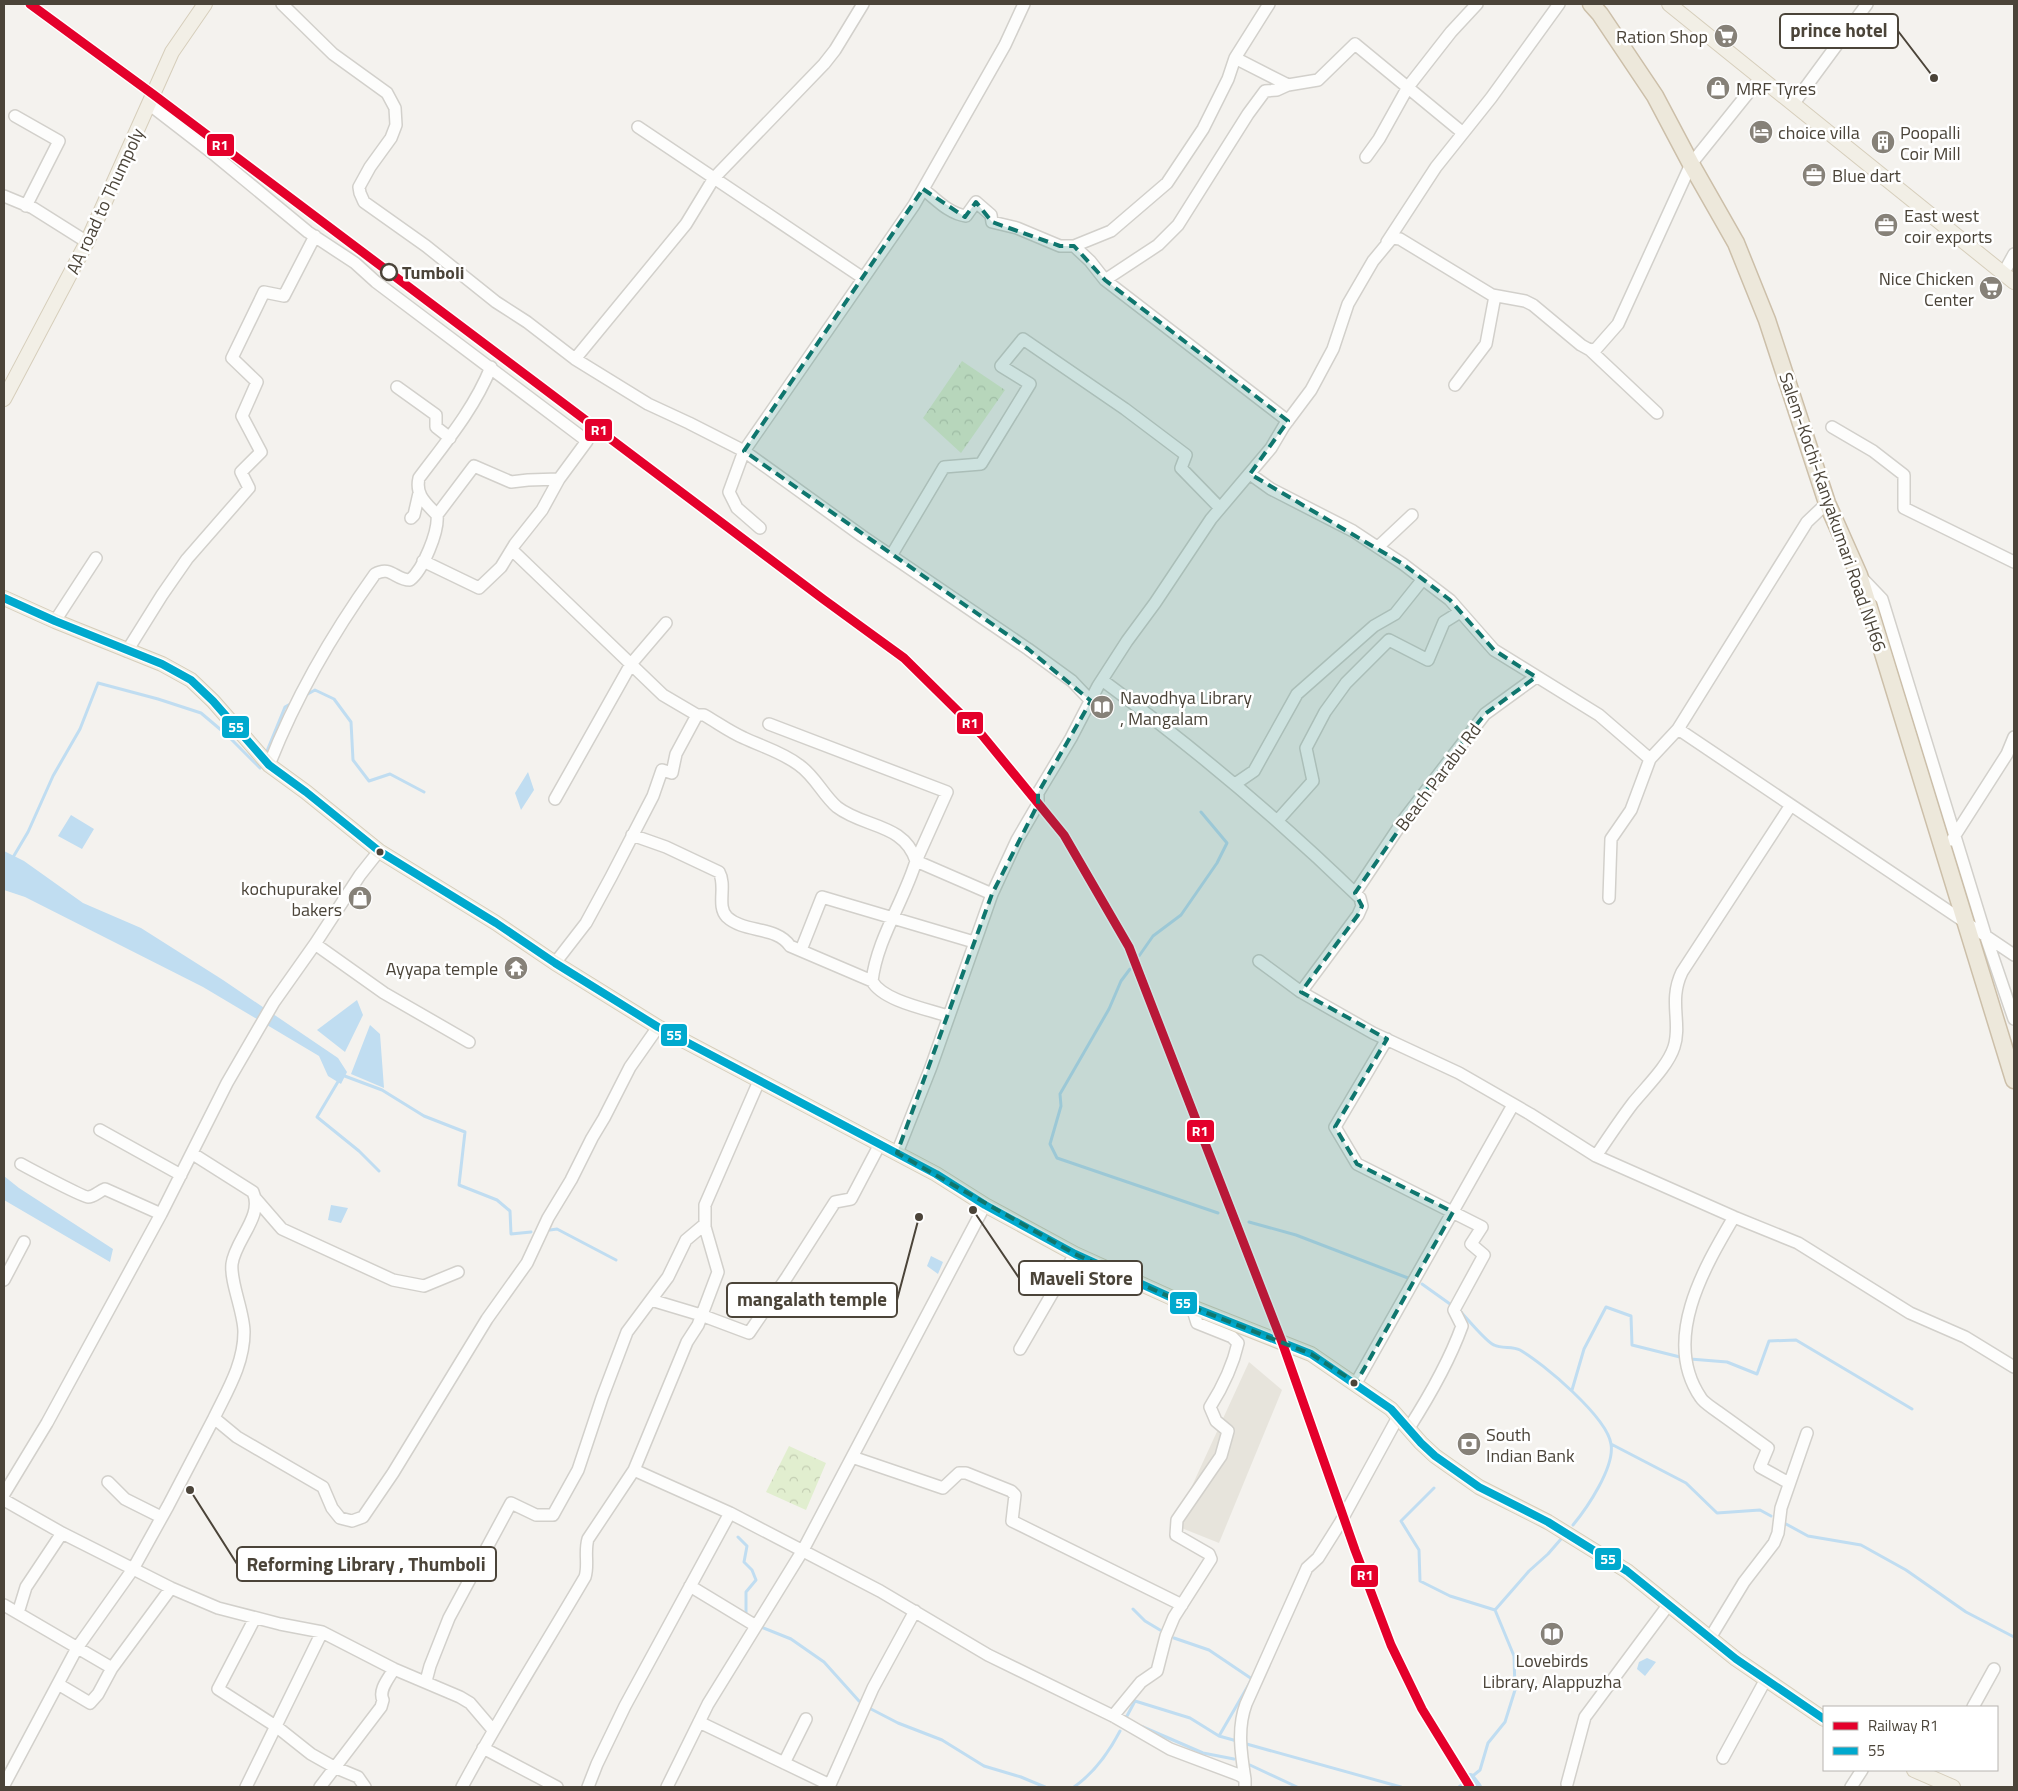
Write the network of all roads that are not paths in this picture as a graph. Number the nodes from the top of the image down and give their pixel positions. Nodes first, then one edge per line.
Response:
1 (205, 4) edge
2 (282, 4) edge
3 (1024, 4) edge
4 (1269, 4) edge
5 (1477, 4) edge
6 (1559, 4) edge
7 (1670, 4) edge
8 (1867, 4) edge
9 (861, 5) edge
10 (1599, 7) edge
11 (1235, 58) junction
12 (1761, 77) junction
13 (1288, 85) junction
14 (1408, 87) junction
15 (1794, 103) junction
16 (150, 105) junction
17 (15, 116) dead end
18 (638, 126) dead end
19 (1463, 133) junction
20 (1366, 157) dead end
21 (1691, 164) junction
22 (714, 178) junction
23 (923, 189) junction
24 (4, 196) edge
25 (26, 206) junction
26 (315, 236) junction
27 (87, 242) junction
28 (1387, 242) junction
29 (1074, 246) junction
30 (2014, 254) edge
31 (863, 278) junction
32 (2009, 278) edge
33 (1105, 280) junction
34 (1496, 296) junction
35 (1590, 350) junction
36 (575, 359) junction
37 (491, 367) junction
38 (1455, 384) dead end
39 (397, 387) dead end
40 (4, 398) edge
41 (1657, 413) dead end
42 (1288, 421) junction
43 (1832, 427) dead end
44 (450, 438) junction
45 (744, 451) junction
46 (1250, 474) junction
47 (559, 479) junction
48 (419, 493) junction
49 (1827, 503) junction
50 (1220, 508) junction
51 (437, 515) junction
52 (1412, 516) dead end
53 (411, 518) dead end
54 (760, 528) dead end
55 (1378, 547) junction
56 (512, 550) junction
57 (891, 556) junction
58 (96, 558) dead end
59 (423, 560) junction
60 (2014, 562) edge
61 (1859, 575) junction
62 (1423, 579) junction
63 (4, 598) edge
64 (1460, 612) junction
65 (55, 621) junction
66 (666, 623) dead end
67 (127, 651) junction
68 (631, 664) junction
69 (1536, 677) junction
70 (1102, 680) junction
71 (1092, 701) junction
72 (697, 715) junction
73 (769, 724) dead end
74 (1678, 730) junction
75 (2014, 737) edge
76 (1650, 759) junction
77 (269, 765) junction
78 (1235, 784) junction
79 (555, 799) dead end
80 (1791, 805) junction
81 (1278, 820) junction
82 (632, 835) junction
83 (1955, 836) junction
84 (379, 851) junction
85 (1944, 852) junction
86 (916, 861) junction
87 (1355, 893) junction
88 (992, 894) junction
89 (1609, 898) dead end
90 (893, 918) junction
91 (1966, 924) junction
92 (1986, 937) junction
93 (974, 942) junction
94 (315, 944) junction
95 (801, 950) junction
96 (2014, 955) edge
97 (1259, 960) dead end
98 (555, 963) junction
99 (872, 981) junction
100 (1301, 992) junction
101 (948, 1016) junction
102 (2014, 1019) edge
103 (658, 1027) junction
104 (1387, 1039) junction
105 (470, 1042) dead end
106 (2014, 1080) edge
107 (759, 1081) junction
108 (1513, 1105) junction
109 (100, 1130) dead end
110 (880, 1144) junction
111 (897, 1153) junction
112 (193, 1154) junction
113 (1596, 1156) junction
114 (21, 1164) dead end
115 (182, 1175) junction
116 (256, 1199) junction
117 (985, 1205) junction
118 (1453, 1212) junction
119 (161, 1214) junction
120 (1734, 1217) junction
121 (705, 1224) junction
122 (24, 1242) dead end
123 (1075, 1254) junction
124 (458, 1272) dead end
125 (5, 1276) edge
126 (650, 1300) junction
127 (1192, 1307) junction
128 (702, 1315) junction
129 (1020, 1349) dead end
130 (2014, 1367) edge
131 (1356, 1383) junction
132 (1398, 1417) junction
133 (214, 1418) junction
134 (1409, 1428) junction
135 (1807, 1433) dead end
136 (852, 1457) junction
137 (634, 1470) junction
138 (108, 1482) dead end
139 (1789, 1483) junction
140 (4, 1494) edge
141 (4, 1500) edge
142 (730, 1513) junction
143 (161, 1516) junction
144 (62, 1532) junction
145 (803, 1550) junction
146 (133, 1569) junction
147 (690, 1586) junction
148 (171, 1588) junction
149 (4, 1604) edge
150 (1668, 1604) junction
151 (1182, 1606) junction
152 (915, 1611) junction
153 (18, 1612) junction
154 (255, 1618) junction
155 (756, 1626) junction
156 (322, 1632) junction
157 (1710, 1638) junction
158 (77, 1648) junction
159 (112, 1668) junction
160 (394, 1669) junction
161 (1994, 1669) dead end
162 (1766, 1679) junction
163 (426, 1682) junction
164 (58, 1684) junction
165 (1974, 1706) edge
166 (1113, 1716) junction
167 (1823, 1718) edge
168 (806, 1719) dead end
169 (699, 1722) junction
170 (277, 1727) junction
171 (492, 1730) junction
172 (483, 1748) junction
173 (1723, 1758) dead end
174 (784, 1763) junction
175 (334, 1767) junction
176 (1861, 1771) edge
177 (1919, 1771) edge
178 (1933, 1774) edge
179 (1245, 1783) edge
180 (1566, 1784) dead end
181 (4, 1785) edge
182 (830, 1786) edge
183 (246, 1787) edge
184 (320, 1787) edge
185 (365, 1787) edge
186 (462, 1787) edge
187 (557, 1787) edge
188 (588, 1787) edge
189 (667, 1787) edge
190 (1851, 1787) edge
191 (1953, 1787) edge

1 - 16 main road, AA road to Thumpoly
2 - 36 street
3 - 23 street
4 - 11 street
5 - 14 street
6 - 19 street
7 - 12 main road
8 - 15 street
9 - 22 street
10 - 21 highway, Salem-Kochi-Kanyakumari Road NH66
11 - 13 street
11 - 29 street
12 - 15 main road
12 - 21 street
13 - 14 street
13 - 33 street
14 - 19 street
14 - 20 street
15 - 32 main road
16 - 26 street
16 - 27 main road, AA road to Thumpoly
17 - 25 street
18 - 22 street
19 - 28 street
21 - 35 street
21 - 49 highway, Salem-Kochi-Kanyakumari Road NH66
22 - 31 street
22 - 36 street
23 - 29 street
23 - 31 street
24 - 25 street
25 - 27 street
26 - 37 street
26 - 67 street
27 - 40 main road, AA road to Thumpoly
28 - 34 street
28 - 42 street
29 - 33 street
30 - 32 street
31 - 45 street
33 - 42 street
34 - 35 street
34 - 38 street
35 - 41 street
36 - 45 street
37 - 44 street
37 - 47 street
39 - 44 street
42 - 46 street
43 - 60 street
44 - 48 street
45 - 54 street
45 - 57 street
46 - 50 street
46 - 55 street
47 - 51 street
47 - 56 street
48 - 51 street
48 - 53 street
49 - 61 highway, Salem-Kochi-Kanyakumari Road NH66
49 - 74 street
50 - 57 street
50 - 70 street
51 - 59 street
52 - 55 street
55 - 62 street
56 - 59 street
56 - 68 street
57 - 71 street
58 - 65 street
59 - 77 street
61 - 83 street
61 - 85 highway, Salem-Kochi-Kanyakumari Road NH66
62 - 64 street
62 - 78 street
63 - 65 main road
64 - 69 street
64 - 81 street
65 - 67 main road
66 - 68 street
67 - 77 main road
68 - 72 street
68 - 79 street
69 - 76 street
69 - 87 street, Beach Parabu Rd
70 - 71 street
70 - 78 street
71 - 88 street
72 - 82 street
72 - 86 street
73 - 86 street
74 - 76 street
74 - 80 street
75 - 83 street
76 - 89 street
77 - 84 main road
78 - 81 street
80 - 91 street
80 - 113 street
81 - 87 street
82 - 95 street
82 - 98 street
83 - 85 street
83 - 92 street
84 - 94 street
84 - 98 main road
85 - 91 highway, Salem-Kochi-Kanyakumari Road NH66
86 - 88 street
86 - 90 street
87 - 100 street
88 - 93 street
90 - 93 street
90 - 95 street
90 - 99 street
91 - 92 street
91 - 106 highway, Salem-Kochi-Kanyakumari Road NH66
92 - 96 street
92 - 102 street
93 - 101 street
94 - 105 street
94 - 112 street
95 - 99 street
97 - 100 street
98 - 103 main road
99 - 101 street
100 - 104 street
101 - 111 street
103 - 107 main road
103 - 133 street
104 - 108 street
104 - 118 street
107 - 110 main road
107 - 121 street
108 - 113 street
108 - 118 street
109 - 115 street
110 - 111 main road
110 - 128 street
111 - 117 main road
112 - 115 street
112 - 116 street
113 - 120 street
114 - 119 street
115 - 119 street
116 - 124 street
116 - 133 street
117 - 123 main road
117 - 136 street
118 - 131 street
118 - 134 street
119 - 140 street
120 - 130 street
120 - 139 street
121 - 126 street
121 - 128 street
122 - 125 street
123 - 127 main road
123 - 129 street
126 - 128 street
126 - 163 street
127 - 131 main road
127 - 151 street
128 - 137 street
131 - 132 main road
132 - 134 main road
132 - 179 street
133 - 143 street
134 - 150 main road
135 - 139 street
136 - 145 street
136 - 151 street
137 - 142 street
137 - 171 street
138 - 143 street
139 - 157 street
141 - 144 street
142 - 145 street
142 - 147 street
143 - 146 street
144 - 146 street
144 - 153 street
145 - 152 street
145 - 155 street
146 - 148 street
146 - 158 street
147 - 155 street
147 - 188 street
148 - 154 street
148 - 159 street
149 - 153 street
150 - 157 main road
150 - 180 street
151 - 166 street
152 - 166 street
152 - 182 street
153 - 158 street
154 - 156 street
154 - 170 street
155 - 169 street
156 - 160 street
156 - 170 street
157 - 162 main road
158 - 159 street
158 - 164 street
159 - 164 street
160 - 163 street
160 - 175 street
161 - 165 street
162 - 167 main road
162 - 173 street
163 - 171 street
164 - 181 street
166 - 179 street
168 - 174 street
169 - 174 street
169 - 189 street
170 - 175 street
170 - 183 street
171 - 172 street
172 - 186 street
172 - 187 street
174 - 182 street
175 - 184 street
175 - 185 street
176 - 190 street
177 - 178 main road
178 - 191 main road

